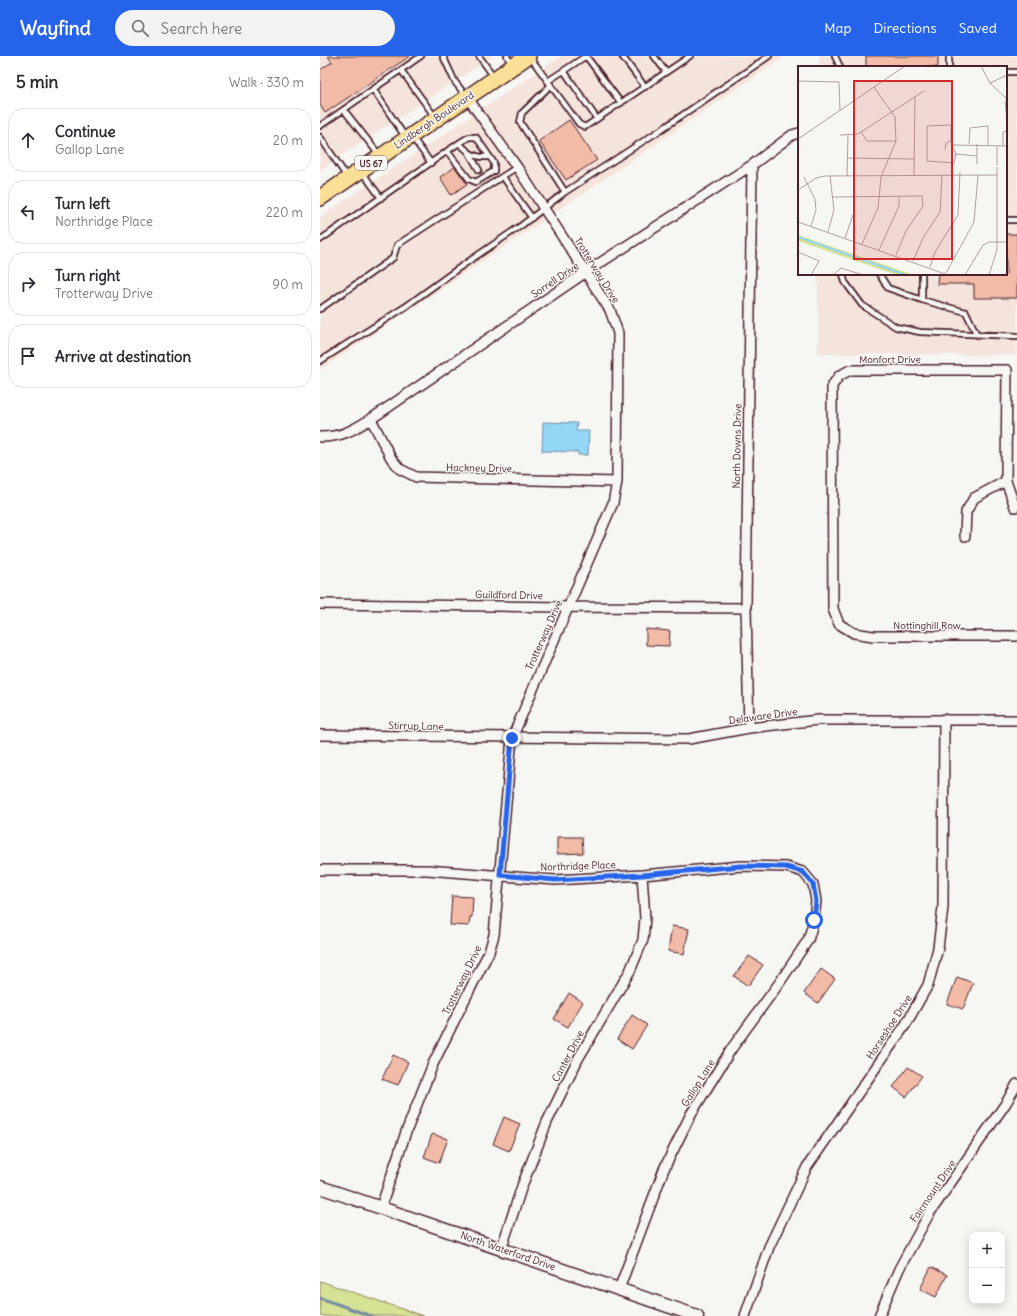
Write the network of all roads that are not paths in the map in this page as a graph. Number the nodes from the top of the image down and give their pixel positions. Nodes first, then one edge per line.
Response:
1 (421, 56) edge
2 (443, 56) edge
3 (479, 56) edge
4 (529, 56) edge
5 (586, 56) edge
6 (622, 56) edge
7 (654, 56) edge
8 (689, 56) edge
9 (768, 56) edge
10 (835, 56) edge
11 (510, 61) edge
12 (840, 66) edge
13 (401, 70) junction
14 (564, 71) junction
15 (666, 72) junction
16 (495, 79) junction
17 (549, 83) junction
18 (645, 87) junction
19 (373, 89) junction
20 (467, 98) junction
21 (621, 103) junction
22 (344, 110) junction
23 (436, 118) junction
24 (597, 119) junction
25 (320, 126) edge
26 (798, 134) edge
27 (320, 137) edge
28 (409, 137) junction
29 (459, 143) junction
30 (447, 151) junction
31 (469, 153) junction
32 (381, 157) junction
33 (490, 157) junction
34 (431, 163) junction
35 (752, 165) junction
36 (517, 167) junction
37 (361, 170) junction
38 (479, 170) dead end
39 (503, 177) junction
40 (348, 179) junction
41 (565, 192) junction
42 (321, 196) edge
43 (381, 198) junction
44 (544, 208) junction
45 (532, 218) junction
46 (320, 240) edge
47 (586, 272) junction
48 (843, 275) edge
49 (880, 275) edge
50 (922, 275) edge
51 (922, 300) junction
52 (320, 309) edge
53 (977, 335) junction
54 (1017, 336) edge
55 (320, 361) edge
56 (371, 419) junction
57 (320, 437) edge
58 (1006, 481) junction
59 (617, 482) junction
60 (1016, 508) edge
61 (965, 536) dead end
62 (320, 604) edge
63 (568, 607) junction
64 (746, 608) junction
65 (839, 624) joint
66 (1017, 636) edge
67 (944, 719) junction
68 (1017, 720) edge
69 (750, 728) junction
70 (320, 735) edge
71 (512, 738) junction
72 (320, 870) edge
73 (500, 875) junction
74 (642, 875) junction
75 (816, 901) joint
76 (1017, 1084) edge
77 (320, 1186) edge
78 (381, 1207) junction
79 (501, 1250) junction
80 (619, 1289) junction
81 (697, 1316) edge
82 (745, 1316) edge
83 (879, 1316) edge

1 - 13 lane
2 - 20 lane
3 - 16 lane
4 - 11 main road, Lindbergh Boulevard / US 67
4 - 17 lane
5 - 14 lane
5 - 21 lane
6 - 18 lane
7 - 15 lane
8 - 15 lane
9 - 41 lane
10 - 12 lane
11 - 16 main road, Lindbergh Boulevard / US 67
13 - 19 lane
13 - 23 lane
14 - 17 lane
14 - 24 lane
15 - 18 lane
16 - 20 main road, Lindbergh Boulevard / US 67
17 - 24 lane
17 - 41 lane
18 - 21 lane
19 - 22 lane
19 - 28 lane
20 - 23 main road, Lindbergh Boulevard / US 67
20 - 36 street, Trotterway Drive
21 - 24 lane
22 - 25 lane
22 - 32 lane
23 - 28 main road, Lindbergh Boulevard / US 67
26 - 35 street, Sorrell Drive
27 - 40 lane
28 - 32 main road, Lindbergh Boulevard / US 67
28 - 34 lane
29 - 30 lane
29 - 31 lane
29 - 33 lane
30 - 33 lane
30 - 34 lane
31 - 33 lane
31 - 38 lane
32 - 37 main road, Lindbergh Boulevard / US 67
34 - 43 lane
35 - 47 street, Sorrell Drive
35 - 64 street, North Downs Drive
36 - 39 lane
36 - 44 street, Trotterway Drive
37 - 40 main road, Lindbergh Boulevard / US 67
37 - 43 lane
39 - 45 lane
39 - 52 lane
40 - 42 main road, Lindbergh Boulevard / US 67
41 - 44 lane
43 - 46 lane
44 - 45 lane
44 - 47 street, Trotterway Drive
45 - 55 lane
47 - 56 street, Sorrell Drive
47 - 59 street, Trotterway Drive
48 - 53 lane
49 - 51 lane
50 - 51 lane
51 - 53 lane
53 - 54 lane
56 - 57 street, Sorrell Drive
56 - 59 street, Hackney Drive
58 - 60 street
58 - 61 street
58 - 65 street, Monfort Drive
59 - 63 street, Trotterway Drive
62 - 63 street, Guildford Drive
63 - 64 street, Guildford Drive
63 - 71 street, Trotterway Drive
64 - 69 street, North Downs Drive
65 - 66 street, Nottinghill Row
67 - 68 street, Delaware Drive
67 - 69 street, Delaware Drive
67 - 82 street, Horseshoe Drive
69 - 71 street, Delaware Drive
70 - 71 street, Stirrup Lane
71 - 73 street, Trotterway Drive
72 - 73 street, Northridge Place
73 - 74 street, Northridge Place
73 - 78 street, Trotterway Drive
74 - 75 street, Northridge Place
74 - 79 street, Canter Drive
75 - 80 street, Gallop Lane
76 - 83 street, Fairmount Drive
77 - 78 street, North Waterford Drive
78 - 79 street, North Waterford Drive
79 - 80 street, North Waterford Drive
80 - 81 street, North Waterford Drive

